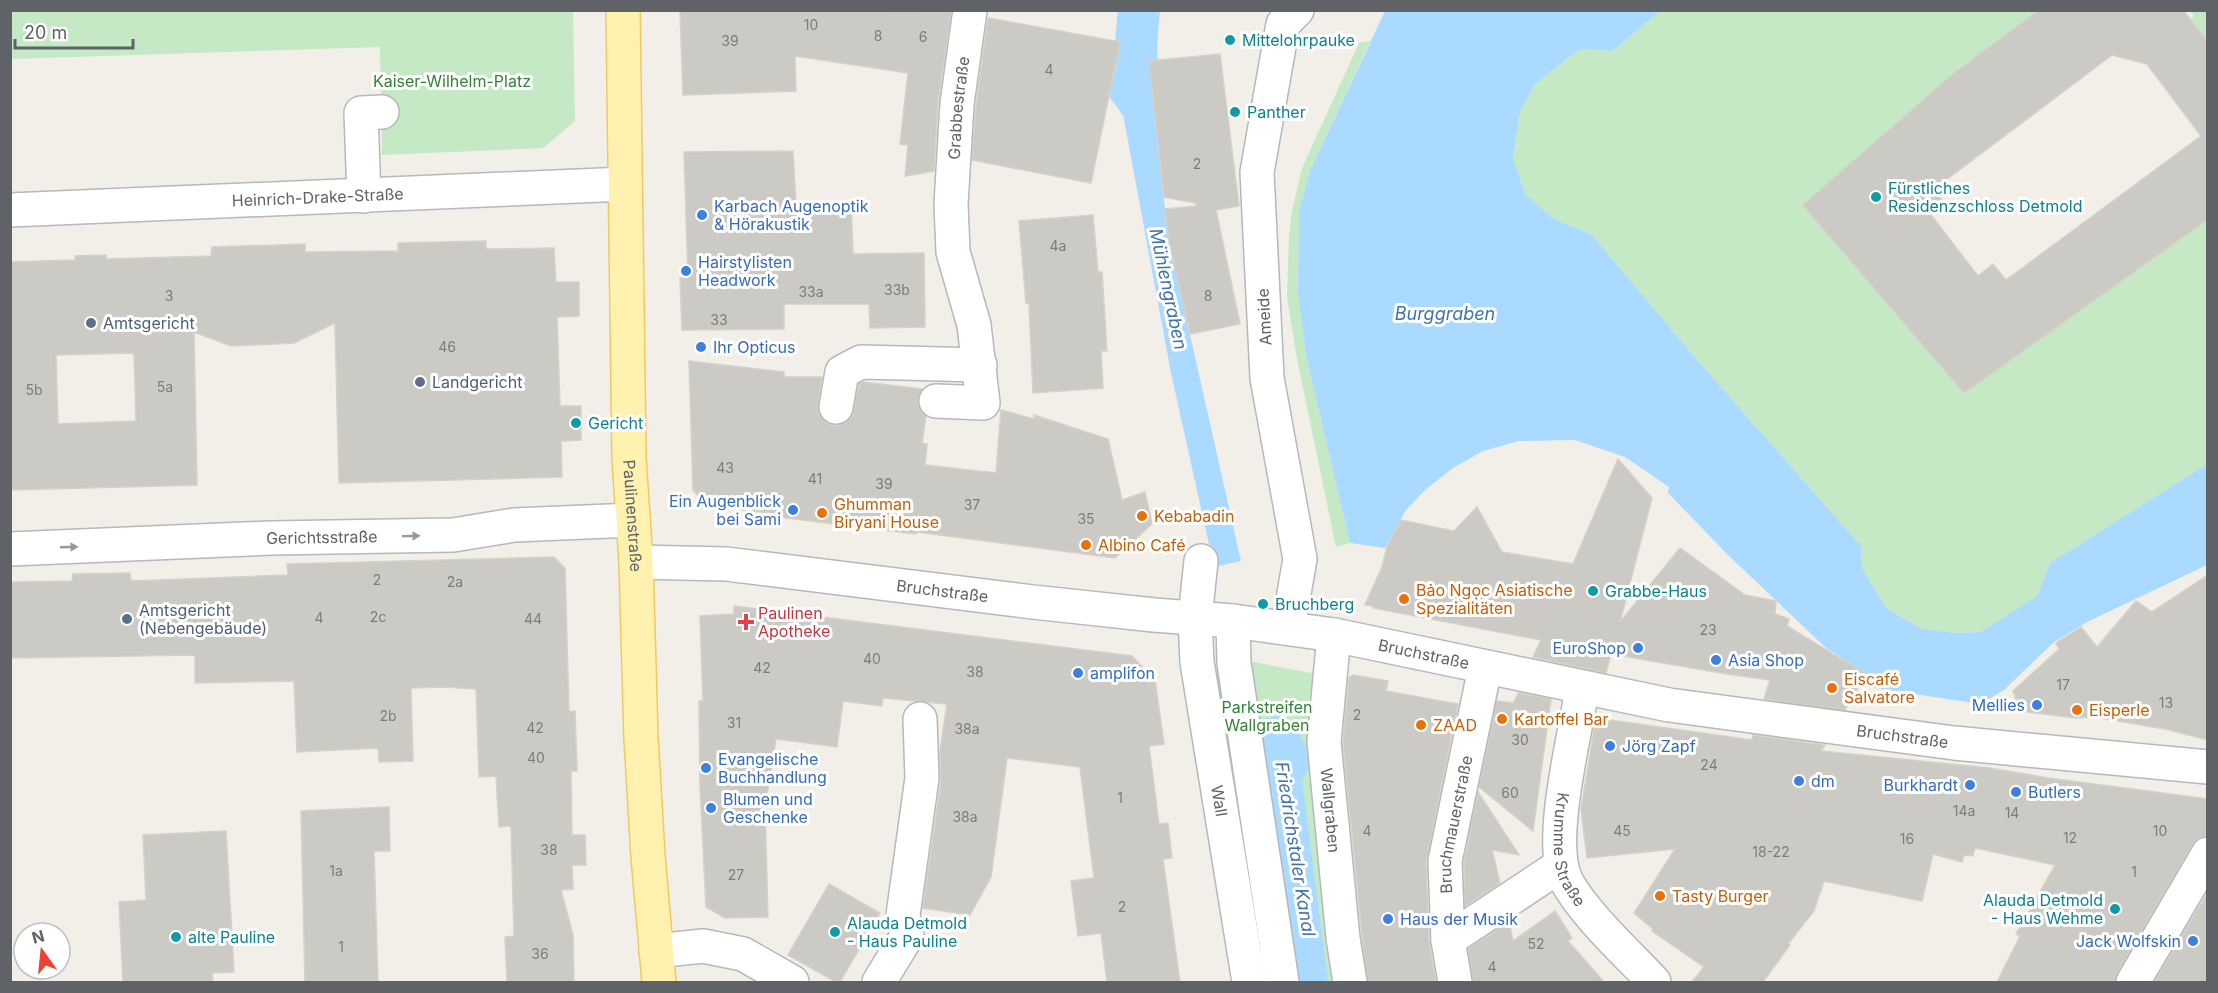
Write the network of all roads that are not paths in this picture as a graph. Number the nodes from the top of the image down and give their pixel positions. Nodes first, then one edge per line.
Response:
1 (623, 10) edge
2 (970, 10) edge
3 (1297, 10) edge
4 (382, 112) dead end
5 (625, 184) junction
6 (364, 196) junction
7 (10, 210) edge
8 (980, 365) junction
9 (936, 401) dead end
10 (836, 407) dead end
11 (633, 520) junction
12 (10, 549) edge
13 (1201, 561) dead end
14 (636, 562) junction
15 (1195, 618) junction
16 (1233, 621) junction
17 (1288, 628) junction
18 (1347, 638) junction
19 (1485, 668) junction
20 (1582, 688) junction
21 (920, 719) dead end
22 (2208, 767) edge
23 (2208, 854) edge
24 (1561, 865) junction
25 (1448, 940) junction
26 (658, 967) edge
27 (884, 981) edge
28 (792, 982) edge
29 (1249, 982) edge
30 (1282, 982) edge
31 (1350, 982) edge
32 (1455, 982) edge
33 (1654, 982) edge
34 (2133, 982) edge

1 - 5 main road, Paulinenstraße
2 - 8 street, Grabbestraße
3 - 17 street, Ameide
4 - 6 street
5 - 6 street, Heinrich-Drake-Straße
5 - 11 main road, Paulinenstraße
6 - 7 street, Heinrich-Drake-Straße
8 - 9 street, Grabbestraße
8 - 10 street
12 -> 11 street, Gerichtsstraße
11 - 14 main road, Paulinenstraße
13 - 15 street
14 - 15 street, Bruchstraße
14 - 26 main road, Paulinenstraße
15 - 16 street, Bruchstraße
15 - 29 street, Wall
16 - 17 street, Bruchstraße
16 - 30 street
17 - 18 street, Bruchstraße
18 - 19 street, Bruchstraße
18 - 31 street, Wallgraben
19 - 20 street, Bruchstraße
19 - 25 street, Bruchmauerstraße
20 - 22 street, Bruchstraße
20 - 24 street, Krumme Straße
21 - 27 street
23 - 34 street
24 - 25 street
24 - 33 street, Krumme Straße
25 - 32 street, Bruchmauerstraße
26 - 28 street

